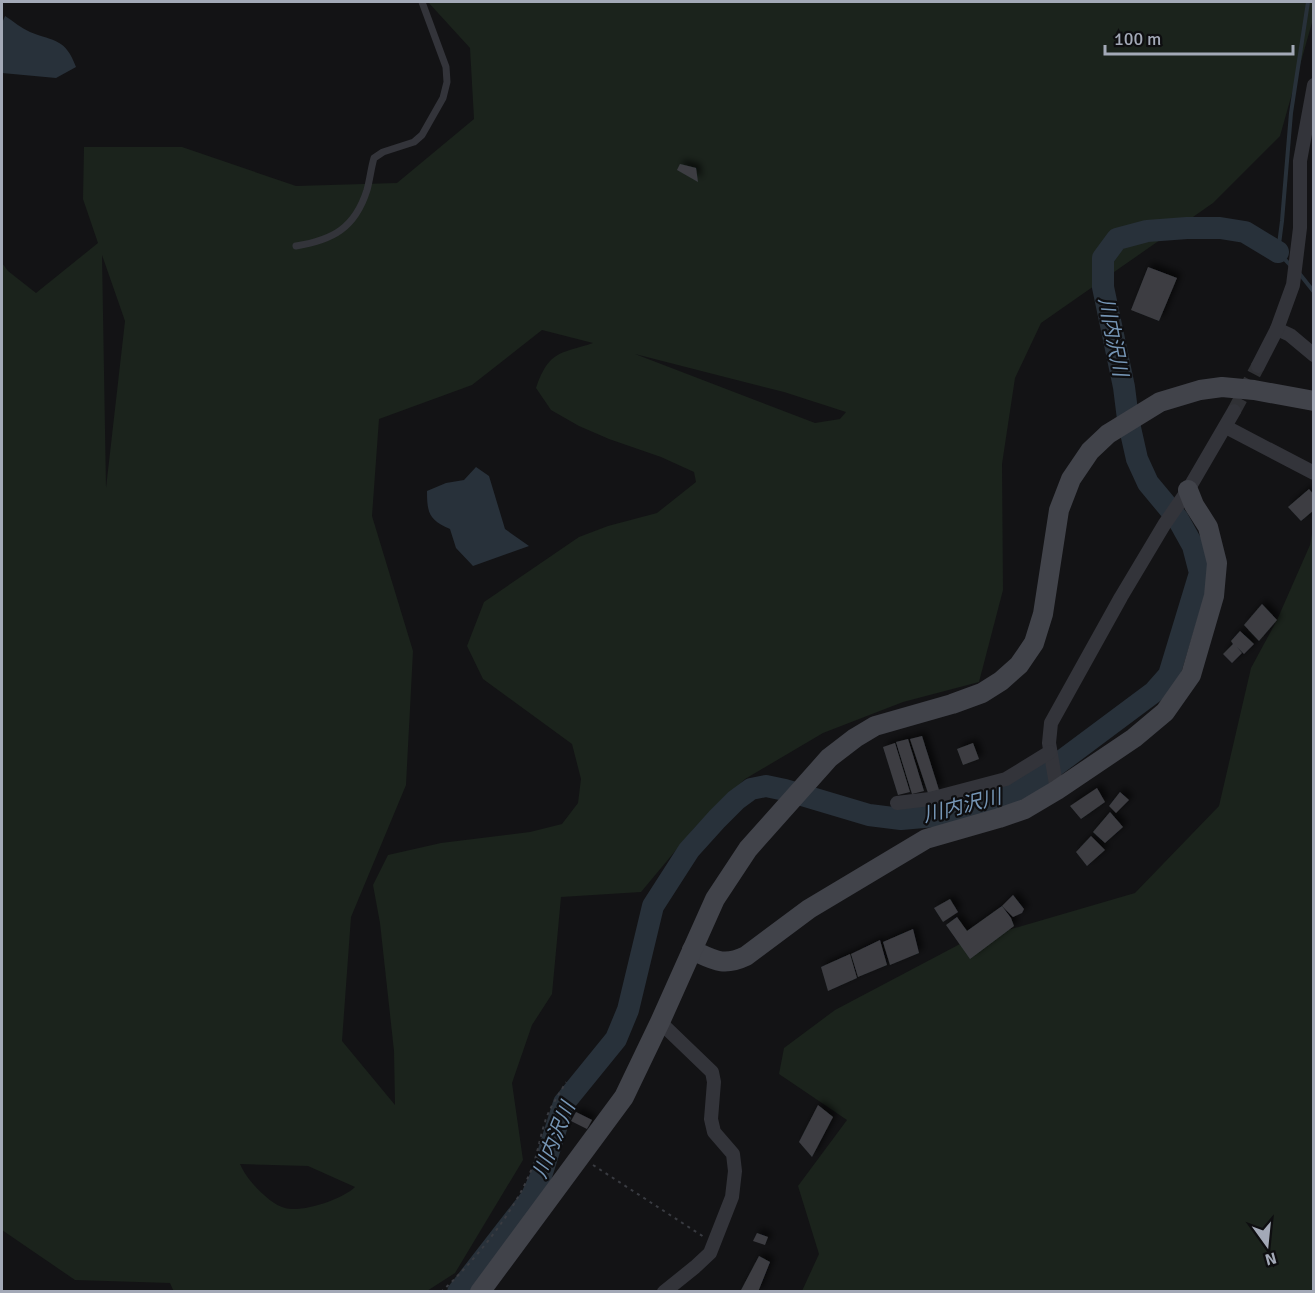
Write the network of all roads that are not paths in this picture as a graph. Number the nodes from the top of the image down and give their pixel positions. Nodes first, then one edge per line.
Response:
1 (422, 2) edge
2 (1314, 85) edge
3 (296, 246) dead end
4 (1277, 329) junction
5 (1314, 355) edge
6 (1258, 366) tunnel mouth
7 (1314, 401) edge
8 (1234, 411) tunnel mouth
9 (1226, 427) junction
10 (1314, 473) edge
11 (1184, 497) junction
12 (1050, 754) junction
13 (1056, 786) junction
14 (897, 803) dead end
15 (692, 950) junction
16 (660, 1022) junction
17 (480, 1292) edge
18 (664, 1292) edge

1 - 3 lane
2 - 4 street
4 - 5 street
4 - 6 street
7 - 15 street
8 - 9 street
9 - 10 street
9 - 11 street
11 - 12 street
11 - 13 street
12 - 13 street
12 - 14 street
13 - 15 street
15 - 16 street
16 - 17 street
16 - 18 street

